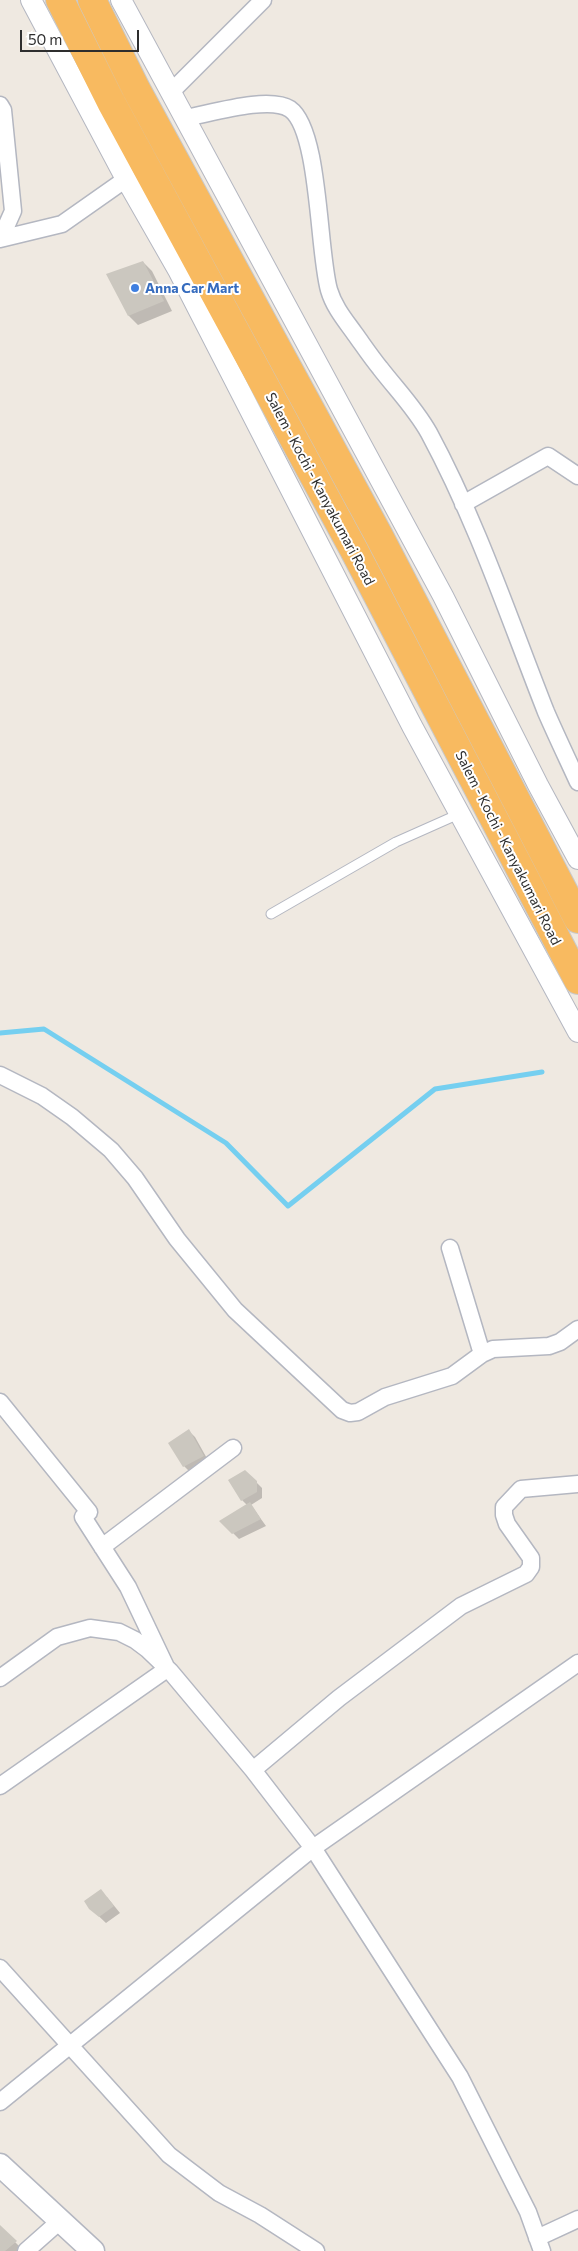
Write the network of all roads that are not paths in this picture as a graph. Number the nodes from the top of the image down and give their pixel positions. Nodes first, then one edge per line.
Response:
1 (31, 0) edge
2 (263, 0) edge
3 (107, 3) edge
4 (60, 19) edge
5 (171, 92) junction
6 (0, 105) edge
7 (185, 118) junction
8 (126, 179) junction
9 (0, 238) edge
10 (578, 476) edge
11 (463, 504) junction
12 (578, 782) edge
13 (460, 814) junction
14 (578, 859) edge
15 (271, 914) dead end
16 (578, 919) edge
17 (578, 980) edge
18 (578, 1032) edge
19 (0, 1075) edge
20 (450, 1248) dead end
21 (578, 1329) edge
22 (482, 1354) junction
23 (0, 1402) edge
24 (233, 1448) dead end
25 (578, 1484) edge
26 (102, 1547) junction
27 (578, 1663) edge
28 (167, 1669) junction
29 (0, 1678) edge
30 (253, 1770) junction
31 (0, 1786) edge
32 (313, 1848) junction
33 (0, 1968) edge
34 (71, 2046) junction
35 (0, 2102) edge
36 (0, 2165) edge
37 (578, 2219) edge
38 (61, 2220) junction
39 (539, 2244) edge
40 (26, 2251) edge
41 (93, 2251) edge
42 (316, 2251) edge

1 - 4 street
2 - 5 street
3 - 4 street
3 - 5 street
3 - 16 highway, Salem - Kochi - Kanyakumari Road
4 - 8 street
4 - 17 highway, Salem - Kochi - Kanyakumari Road
5 - 7 street
6 - 9 street
7 - 11 street
7 - 14 street
8 - 9 street
8 - 13 street
10 - 11 street
11 - 12 street
13 - 15 lane
13 - 18 street
19 - 22 street
20 - 22 street
21 - 22 street
23 - 26 street
24 - 26 street
25 - 30 street
26 - 28 street
27 - 32 street
28 - 29 street
28 - 30 street
28 - 31 street
30 - 32 street
32 - 34 street
32 - 39 street
33 - 34 street
34 - 35 street
34 - 42 street
36 - 38 main road
37 - 39 street
38 - 40 street
38 - 41 main road

